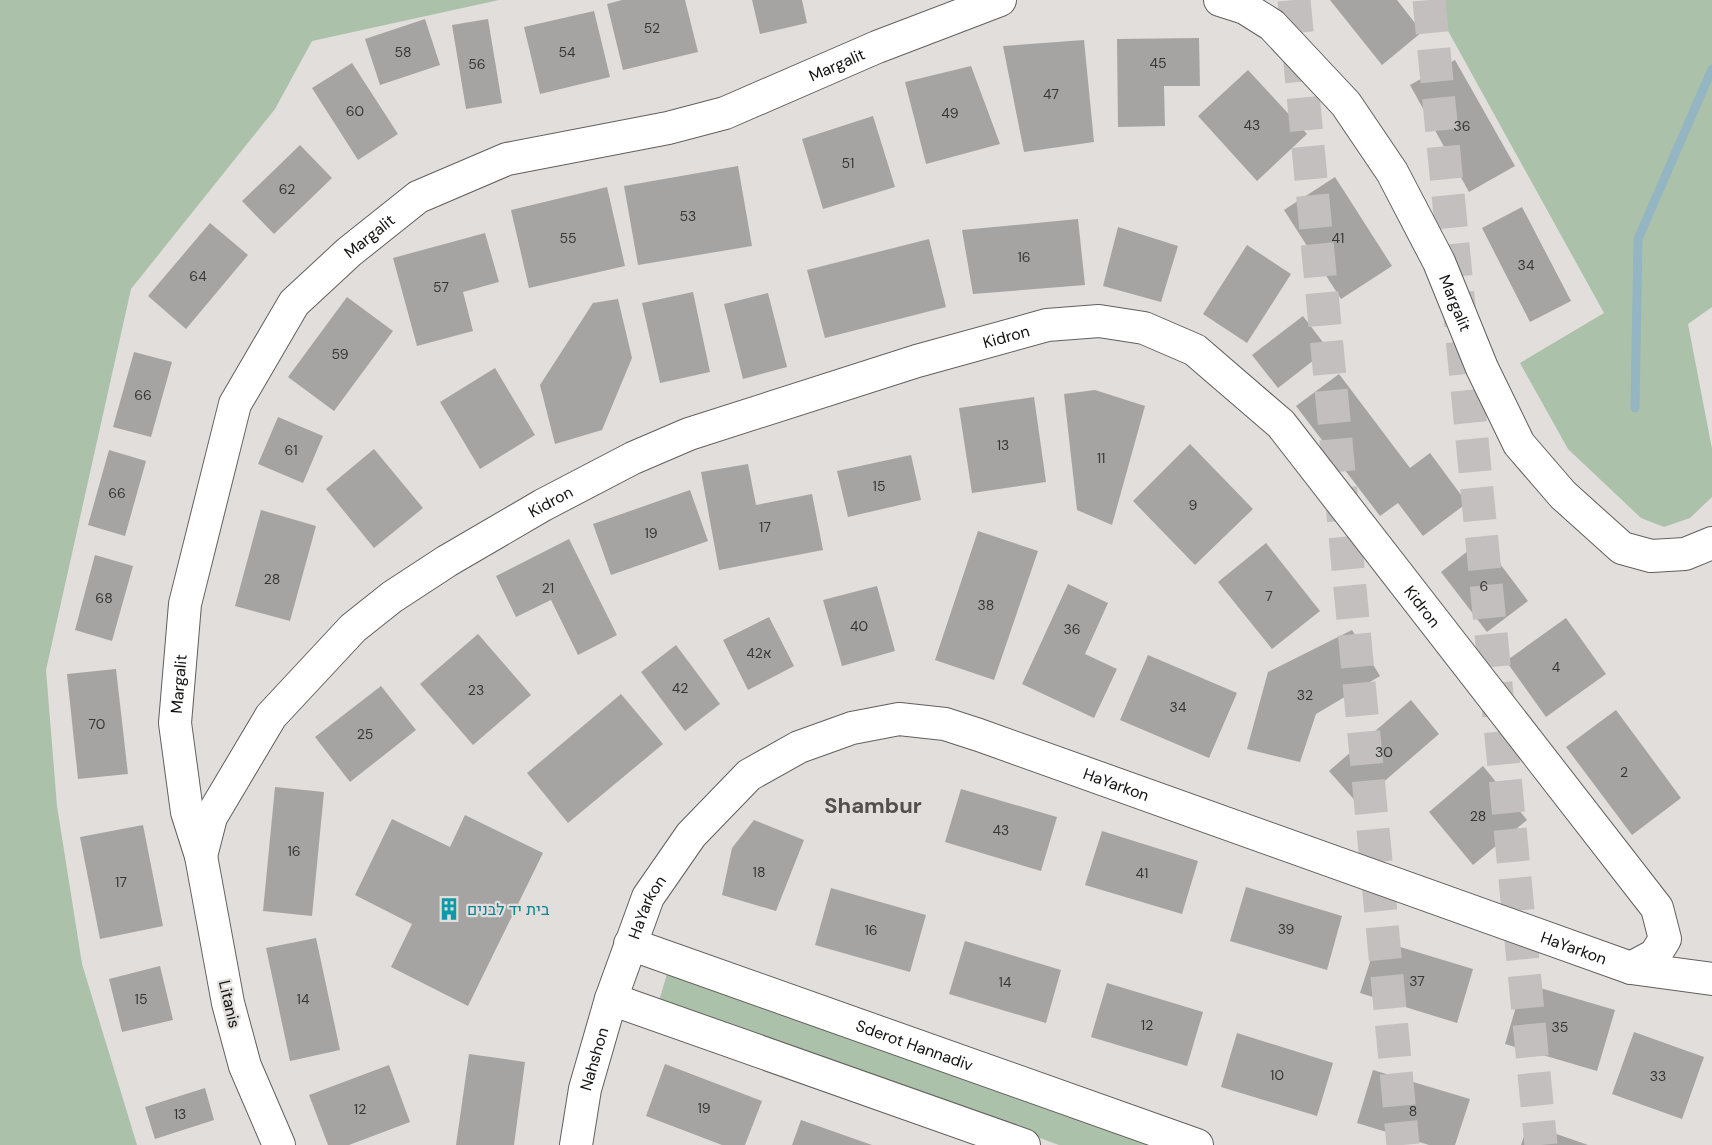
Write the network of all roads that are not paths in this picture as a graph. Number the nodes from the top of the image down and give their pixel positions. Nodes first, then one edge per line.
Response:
1 (1000, 0) edge
2 (1220, 0) edge
3 (1712, 543) edge
4 (201, 856) junction
5 (1631, 968) junction
6 (621, 972) junction
7 (1712, 979) edge
8 (279, 1145) edge
9 (576, 1145) edge
10 (1024, 1145) edge
11 (1197, 1145) edge

1 - 4 street, Margalit
2 - 3 street, Margalit
4 - 5 street, Kidron
4 - 8 street, Litanis
5 - 6 street, HaYarkon
5 - 7 street, HaYarkon
6 - 9 street, Nahshon
6 - 10 street
6 - 11 street, Sderot Hannadiv

